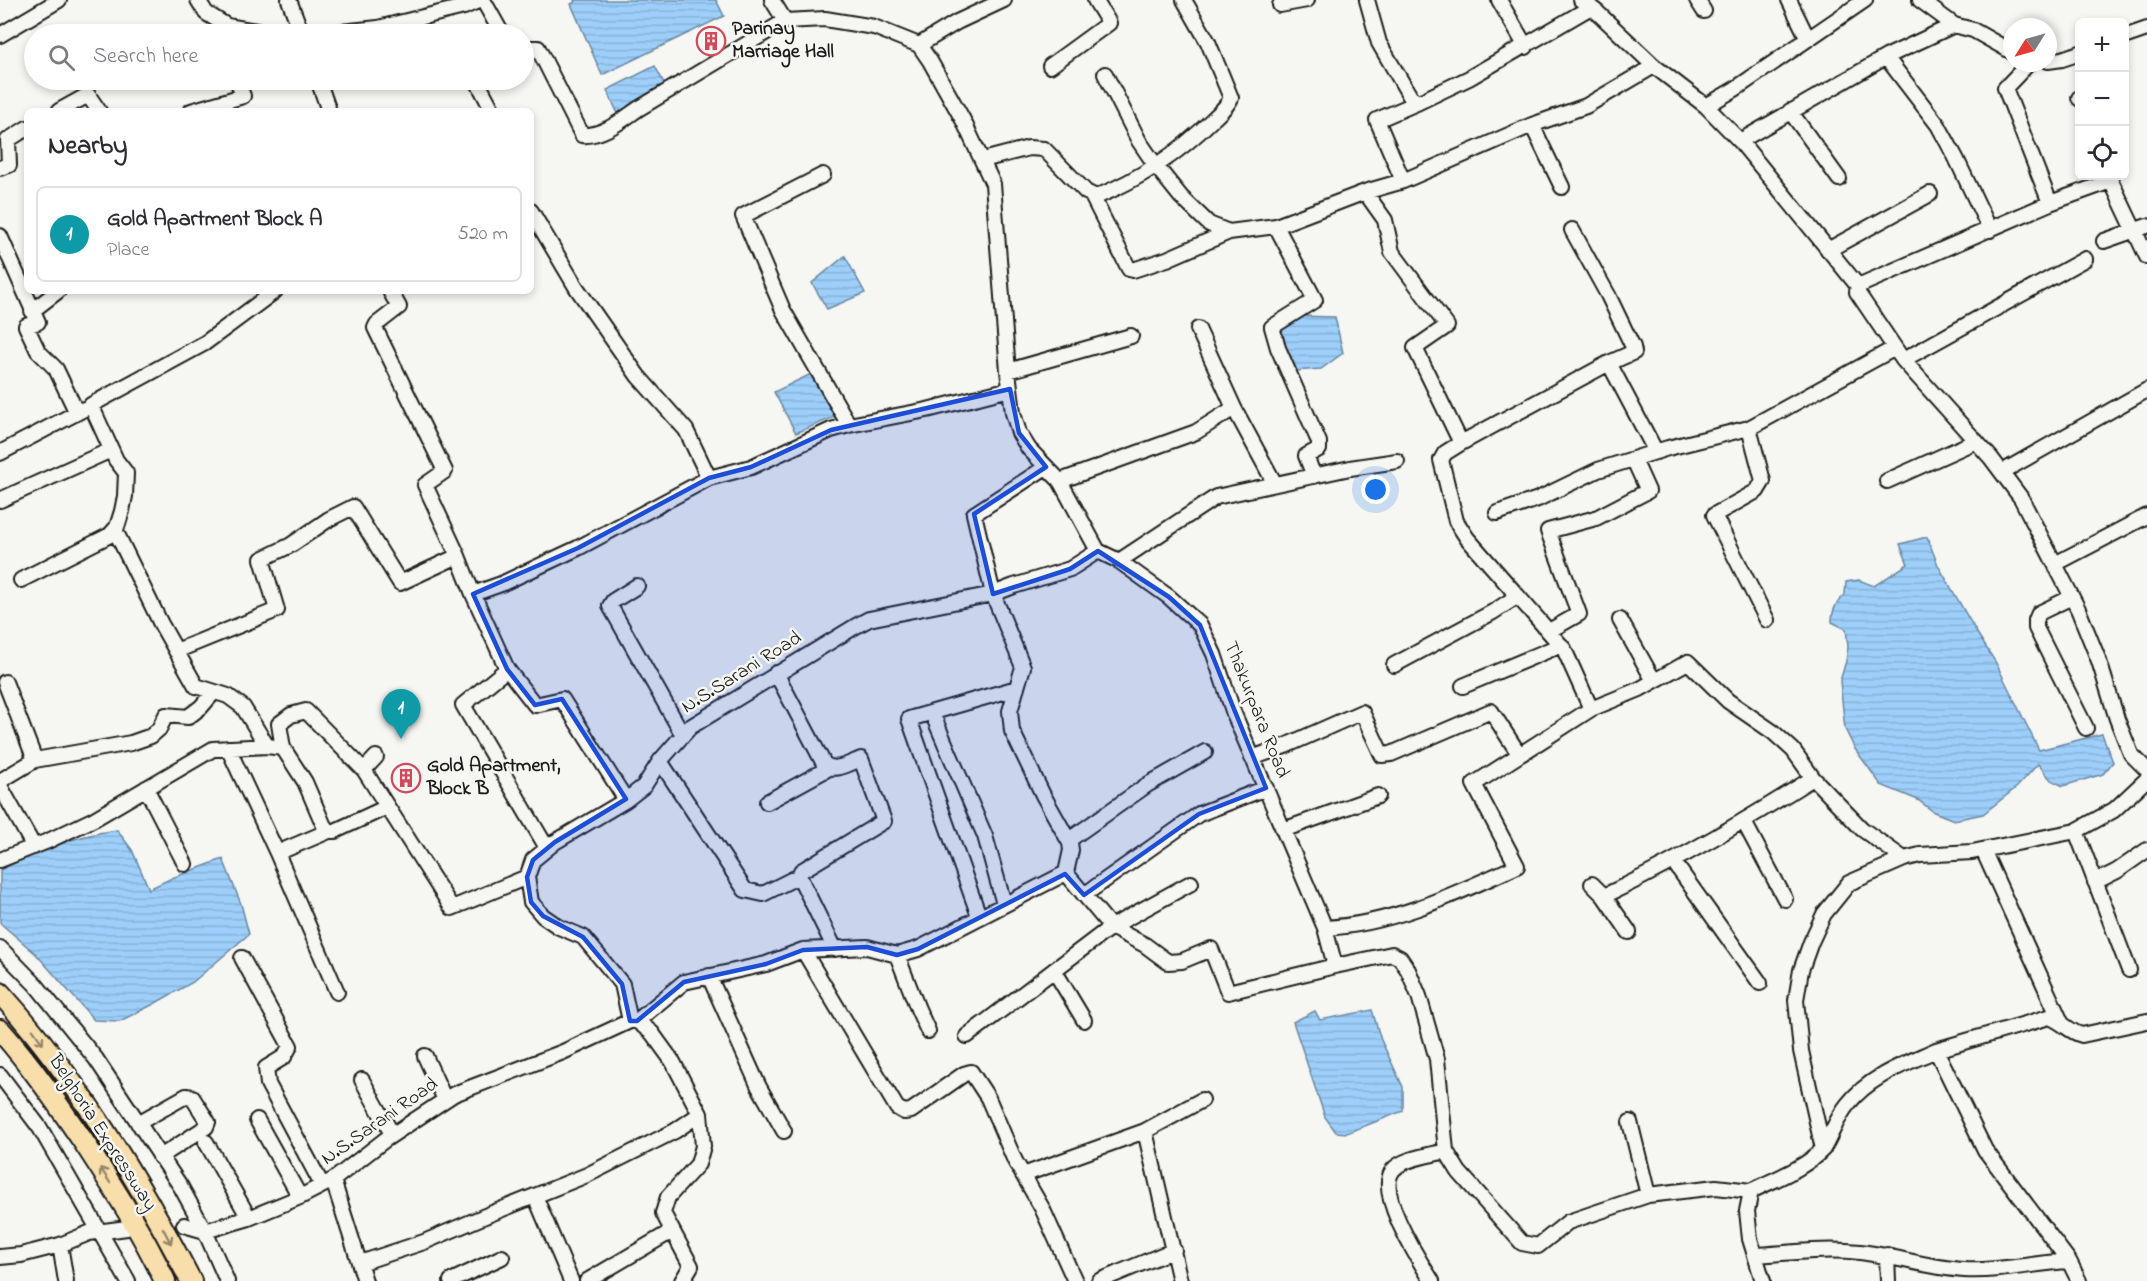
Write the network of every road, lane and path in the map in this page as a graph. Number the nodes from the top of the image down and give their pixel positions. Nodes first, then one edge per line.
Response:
1 (59, 0) edge
2 (198, 0) edge
3 (289, 0) edge
4 (482, 0) edge
5 (772, 0) edge
6 (1004, 0) edge
7 (1095, 0) edge
8 (1184, 0) edge
9 (1307, 0) edge
10 (1367, 0) edge
11 (1499, 0) edge
12 (1789, 0) edge
13 (1865, 0) edge
14 (1920, 0) edge
15 (1587, 3) edge
16 (1280, 5) dead end
17 (785, 21) junction
18 (219, 24) edge
19 (298, 24) edge
20 (394, 24) edge
21 (496, 24) edge
22 (1954, 25) junction
23 (2147, 29) edge
24 (0, 35) edge
25 (2129, 35) edge
26 (1808, 39) junction
27 (919, 45) junction
28 (1526, 47) junction
29 (2003, 47) edge
30 (534, 48) edge
31 (2075, 54) edge
32 (1886, 57) junction
33 (2057, 60) edge
34 (1050, 66) dead end
35 (1654, 66) junction
36 (2020, 72) edge
37 (1105, 74) dead end
38 (241, 90) edge
39 (322, 90) edge
40 (482, 90) edge
41 (1419, 102) junction
42 (1706, 106) junction
43 (64, 108) edge
44 (97, 108) edge
45 (201, 108) edge
46 (328, 108) edge
47 (491, 108) edge
48 (1790, 111) junction
49 (1532, 125) junction
50 (24, 129) edge
51 (4, 137) edge
52 (1740, 141) junction
53 (983, 160) junction
54 (1156, 166) junction
55 (0, 168) edge
56 (823, 175) dead end
57 (1839, 179) dead end
58 (2105, 180) edge
59 (2111, 180) edge
60 (1403, 181) junction
61 (1562, 187) dead end
62 (1365, 192) junction
63 (1930, 194) dead end
64 (1092, 196) junction
65 (2050, 203) junction
66 (534, 216) edge
67 (1276, 226) junction
68 (2141, 228) edge
69 (1572, 230) dead end
70 (1990, 230) junction
71 (1229, 232) junction
72 (0, 236) edge
73 (2104, 241) dead end
74 (1828, 250) junction
75 (2147, 257) edge
76 (2085, 259) dead end
77 (1858, 286) junction
78 (24, 292) edge
79 (25, 294) edge
80 (54, 294) edge
81 (271, 294) edge
82 (392, 294) edge
83 (32, 311) junction
84 (1198, 329) dead end
85 (1131, 336) dead end
86 (1895, 348) junction
87 (1904, 360) junction
88 (1609, 363) junction
89 (1008, 371) junction
90 (1010, 389) junction
91 (2147, 390) edge
92 (91, 405) junction
93 (1234, 408) junction
94 (77, 413) junction
95 (849, 424) junction
96 (1749, 428) junction
97 (1976, 441) junction
98 (1461, 443) junction
99 (111, 450) junction
100 (1656, 452) junction
101 (0, 453) edge
102 (1397, 460) dead end
103 (1634, 460) junction
104 (1046, 467) junction
105 (2002, 472) junction
106 (1314, 476) junction
107 (709, 478) junction
108 (1060, 481) junction
109 (1887, 481) dead end
110 (1275, 484) junction
111 (0, 500) edge
112 (1497, 513) dead end
113 (2147, 516) edge
114 (115, 530) junction
115 (1098, 550) junction
116 (458, 555) junction
117 (1119, 561) junction
118 (2055, 564) junction
119 (21, 580) dead end
120 (637, 586) dead end
121 (473, 594) junction
122 (993, 594) junction
123 (1518, 596) junction
124 (2072, 597) junction
125 (1620, 620) dead end
126 (1767, 620) dead end
127 (1550, 631) junction
128 (1561, 645) junction
129 (176, 651) junction
130 (1394, 665) dead end
131 (507, 669) junction
132 (776, 674) junction
133 (1654, 681) junction
134 (5, 682) dead end
135 (1463, 686) dead end
136 (1017, 688) junction
137 (214, 692) junction
138 (1591, 709) junction
139 (932, 713) junction
140 (2086, 728) dead end
141 (683, 735) junction
142 (267, 746) junction
143 (228, 748) junction
144 (283, 748) junction
145 (1204, 752) dead end
146 (1519, 754) junction
147 (376, 757) dead end
148 (1252, 758) junction
149 (35, 760) junction
150 (660, 761) junction
151 (829, 768) junction
152 (364, 770) junction
153 (2147, 770) edge
154 (1813, 778) junction
155 (2147, 779) edge
156 (0, 781) edge
157 (0, 786) edge
158 (146, 788) junction
159 (1266, 788) junction
160 (1378, 796) dead end
161 (626, 800) junction
162 (767, 802) dead end
163 (387, 807) junction
164 (1744, 822) junction
165 (1283, 830) junction
166 (329, 831) junction
167 (2076, 831) junction
168 (1069, 840) junction
169 (34, 847) junction
170 (547, 848) junction
171 (1983, 850) junction
172 (2147, 850) edge
173 (277, 852) junction
174 (1904, 859) junction
175 (0, 860) edge
176 (1673, 861) junction
177 (185, 864) dead end
178 (1066, 873) junction
179 (799, 876) junction
180 (527, 877) junction
181 (2095, 882) junction
182 (1191, 884) dead end
183 (1592, 884) dead end
184 (1084, 895) junction
185 (1604, 896) junction
186 (1785, 899) dead end
187 (1004, 904) junction
188 (979, 916) junction
189 (1111, 927) junction
190 (1325, 928) junction
191 (1629, 932) dead end
192 (0, 948) edge
193 (835, 949) junction
194 (803, 950) junction
195 (897, 955) junction
196 (242, 958) dead end
197 (1335, 966) junction
198 (1054, 970) junction
199 (2129, 970) dead end
200 (709, 976) junction
201 (1760, 983) dead end
202 (337, 992) dead end
203 (0, 993) edge
204 (1084, 1020) dead end
205 (633, 1021) junction
206 (2147, 1021) edge
207 (2061, 1022) junction
208 (0, 1030) edge
209 (928, 1031) dead end
210 (967, 1036) dead end
211 (1936, 1050) junction
212 (425, 1056) dead end
213 (0, 1075) edge
214 (362, 1080) dead end
215 (445, 1100) junction
216 (1202, 1100) dead end
217 (700, 1114) junction
218 (257, 1120) dead end
219 (1630, 1122) dead end
220 (138, 1123) junction
221 (784, 1131) dead end
222 (1144, 1131) junction
223 (392, 1134) junction
224 (206, 1142) dead end
225 (1823, 1149) junction
226 (1446, 1151) junction
227 (160, 1157) junction
228 (1023, 1175) junction
229 (327, 1182) junction
230 (1751, 1191) junction
231 (1648, 1195) junction
232 (535, 1196) junction
233 (300, 1197) junction
234 (249, 1218) junction
235 (184, 1225) dead end
236 (127, 1228) dead end
237 (205, 1231) junction
238 (101, 1232) junction
239 (672, 1232) junction
240 (60, 1245) junction
241 (1174, 1250) junction
242 (1755, 1255) junction
243 (1887, 1255) junction
244 (0, 1257) edge
245 (502, 1257) dead end
246 (2069, 1261) junction
247 (360, 1263) junction
248 (66, 1281) edge
249 (128, 1281) edge
250 (165, 1281) edge
251 (191, 1281) edge
252 (228, 1281) edge
253 (365, 1281) edge
254 (451, 1281) edge
255 (571, 1281) edge
256 (587, 1281) edge
257 (682, 1281) edge
258 (1075, 1281) edge
259 (1100, 1281) edge
260 (1180, 1281) edge
261 (1432, 1281) edge
262 (1762, 1281) edge
263 (1888, 1281) edge
264 (2079, 1281) edge

1 - 24 street
2 - 18 street
3 - 19 street
4 - 20 street
4 - 21 street
5 - 17 street
6 - 27 street
7 - 34 street
8 - 54 street
9 - 16 street
10 - 41 street
11 - 28 street
12 - 26 street
13 - 26 street
14 - 22 street
15 - 28 street
15 - 35 street
17 - 27 street
17 - 30 street
22 - 29 street
22 - 32 street
23 - 25 street
26 - 42 street
27 - 53 street
28 - 41 street
31 - 33 street
32 - 48 street
32 - 70 street
35 - 42 street
35 - 49 street
36 - 65 street
37 - 54 street
38 - 45 street
39 - 46 street
40 - 47 street
41 - 60 street
42 - 52 street
43 - 44 street
48 - 52 street
48 - 57 street
49 - 60 street
49 - 61 street
50 - 51 street
51 - 55 street
52 - 74 street
53 - 64 street
53 - 89 street
54 - 64 street
54 - 71 street
56 - 95 street
58 - 65 street
59 - 68 street
60 - 62 street
62 - 67 street
62 - 98 street
63 - 74 street
64 - 71 street
65 - 70 street
66 - 107 street
67 - 71 street
67 - 106 street
68 - 73 street
68 - 75 street
69 - 88 street
70 - 77 street
72 - 78 street
74 - 77 street
76 - 87 street
77 - 86 street
79 - 83 street
80 - 83 street
81 - 92 street
82 - 116 street
83 - 94 street
84 - 93 street
85 - 89 street
86 - 87 street
86 - 96 street
87 - 97 street
88 - 98 street
88 - 100 street
89 - 90 street
90 - 95 street
90 - 104 street
91 - 105 street
92 - 94 street
92 - 99 street
93 - 108 street
93 - 110 street
94 - 101 street
95 - 107 street
96 - 100 street
96 - 126 street
97 - 105 street
97 - 109 street
98 - 123 street
99 - 111 street
99 - 114 street
100 - 103 street
102 - 106 street
103 - 112 street
103 - 127 street
104 - 108 street
104 - 122 street
105 - 118 street
106 - 110 street
107 - 121 street
108 - 115 street
110 - 117 street
113 - 118 street
114 - 119 street
114 - 129 street
115 - 117 street, Thakurpara Road
115 - 122 street, N.S.Sarani Road
116 - 121 street
116 - 129 street
117 - 148 street, Thakurpara Road
118 - 124 street
120 - 141 street
121 - 131 street
122 - 132 street, N.S.Sarani Road
122 - 136 street
123 - 127 street
123 - 130 street
124 - 140 street
124 - 153 street
125 - 133 street
127 - 128 street
128 - 135 street
128 - 138 street
129 - 137 street
131 - 161 street
131 - 170 street
132 - 141 street, N.S.Sarani Road
132 - 151 street
133 - 138 street
133 - 154 street
134 - 149 street
136 - 139 street
136 - 168 street
137 - 142 street
137 - 149 street
138 - 146 street
139 - 187 street
139 - 188 street
141 - 150 street, N.S.Sarani Road
142 - 143 street
142 - 144 street
143 - 158 street
143 - 173 street
144 - 152 street
144 - 166 street
145 - 168 street
146 - 148 street
146 - 190 street
147 - 152 street
148 - 159 street, Thakurpara Road
149 - 156 street
150 - 161 street, N.S.Sarani Road
150 - 179 street
151 - 162 street
151 - 179 street
152 - 163 street
154 - 164 street
154 - 174 street
155 - 167 street
157 - 169 street
158 - 169 street
158 - 177 street
159 - 165 street, Thakurpara Road
159 - 184 street
160 - 165 street
161 - 170 street, N.S.Sarani Road
163 - 166 street
163 - 180 street
164 - 176 street
164 - 186 street
165 - 190 street, Thakurpara Road
166 - 173 street
167 - 171 street
167 - 181 street
168 - 178 street
169 - 175 street
170 - 180 street, N.S.Sarani Road
171 - 174 street
171 - 207 street
172 - 181 street
173 - 202 street
174 - 225 street
176 - 185 street
176 - 201 street
178 - 184 street
178 - 187 street
179 - 193 street
180 - 205 street
181 - 199 street
182 - 189 street
183 - 185 street
184 - 189 street
185 - 191 street
187 - 188 street
188 - 195 street
189 - 197 street
189 - 198 street
190 - 197 street, Thakurpara Road
192 - 220 street
193 - 194 street, N.S.Sarani Road
193 - 195 street, N.S.Sarani Road
194 - 200 street, N.S.Sarani Road
194 - 228 street
195 - 209 street
196 - 229 street
197 - 226 street
198 - 204 street
198 - 210 street
200 - 205 street, N.S.Sarani Road
200 - 221 street
203 -> 251 highway, Belghoria Expressway
205 - 215 street, N.S.Sarani Road
205 - 217 street
206 - 207 street
207 - 211 street
250 -> 208 highway, Belghoria Expressway
211 - 225 street
211 - 246 street
212 - 215 street
213 - 238 street
214 - 223 street
215 - 223 street, N.S.Sarani Road
216 - 222 street
217 - 232 street
217 - 239 street
218 - 233 street
219 - 231 street
220 - 227 street
220 - 227 street
222 - 228 street
222 - 241 street
223 - 229 street, N.S.Sarani Road
224 - 234 street
225 - 230 street
226 - 231 street
226 - 261 street
227 - 237 street
228 - 258 street
229 - 233 street, N.S.Sarani Road
229 - 247 street
230 - 231 street
230 - 242 street
232 - 247 street
232 - 255 street
233 - 234 street, N.S.Sarani Road
234 - 237 street, N.S.Sarani Road
235 - 237 street
236 - 238 street
237 - 252 street
238 - 240 street
238 - 249 street
239 - 256 street
239 - 257 street
240 - 244 street
240 - 248 street
241 - 259 street
241 - 260 street
242 - 243 street
242 - 262 street
243 - 246 street
243 - 263 street
245 - 254 street
246 - 264 street
247 - 253 street

